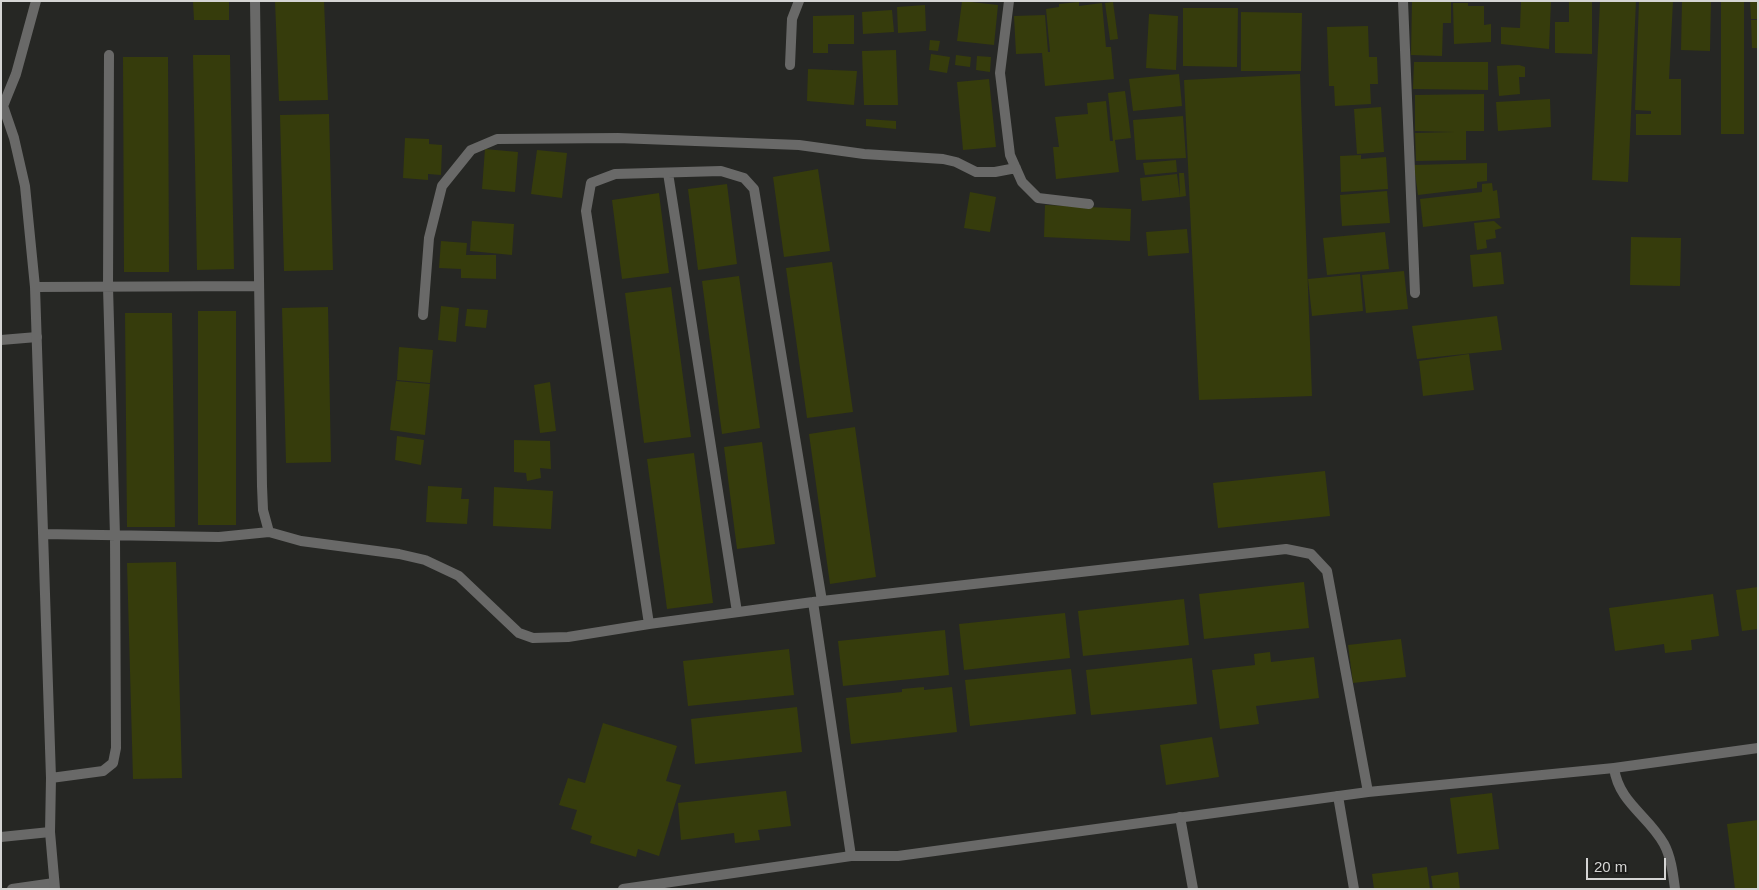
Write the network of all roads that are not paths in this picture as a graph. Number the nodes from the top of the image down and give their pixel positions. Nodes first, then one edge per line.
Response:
1 (36, 1) edge
2 (255, 1) edge
3 (799, 1) edge
4 (1009, 1) edge
5 (1403, 1) edge
6 (110, 56) dead end
7 (790, 65) dead end
8 (2, 105) edge
9 (1016, 168) junction
10 (668, 172) junction
11 (1089, 204) dead end
12 (258, 286) junction
13 (35, 287) junction
14 (108, 287) junction
15 (1416, 293) dead end
16 (423, 316) dead end
17 (37, 337) junction
18 (1, 340) edge
19 (269, 532) junction
20 (43, 534) junction
21 (115, 536) junction
22 (817, 602) junction
23 (737, 612) junction
24 (648, 624) junction
25 (1758, 748) edge
26 (1614, 768) junction
27 (51, 778) junction
28 (1368, 792) junction
29 (1338, 796) junction
30 (1180, 817) junction
31 (50, 832) junction
32 (1, 837) edge
33 (851, 856) junction
34 (54, 886) edge
35 (12, 889) edge
36 (623, 889) edge
37 (1194, 889) edge
38 (1354, 889) edge
39 (1675, 889) edge

1 - 8 street
2 - 12 street
3 - 7 street
4 - 9 street
5 - 15 street
6 - 14 street
8 - 13 street
9 - 11 street
9 - 16 street
10 - 22 street
10 - 23 street
10 - 24 street
12 - 14 street
12 - 19 street
13 - 14 street
13 - 17 street
14 - 21 street
17 - 18 street
17 - 20 street
19 - 21 street
19 - 24 street
20 - 21 street
20 - 27 street
21 - 27 street
22 - 23 street
22 - 28 street
22 - 33 street
23 - 24 street
25 - 26 street
26 - 28 street
26 - 39 street
27 - 31 street
28 - 29 street
29 - 30 street
29 - 38 street
30 - 33 street
30 - 37 street
31 - 32 street
31 - 34 street
33 - 36 street
34 - 35 street

